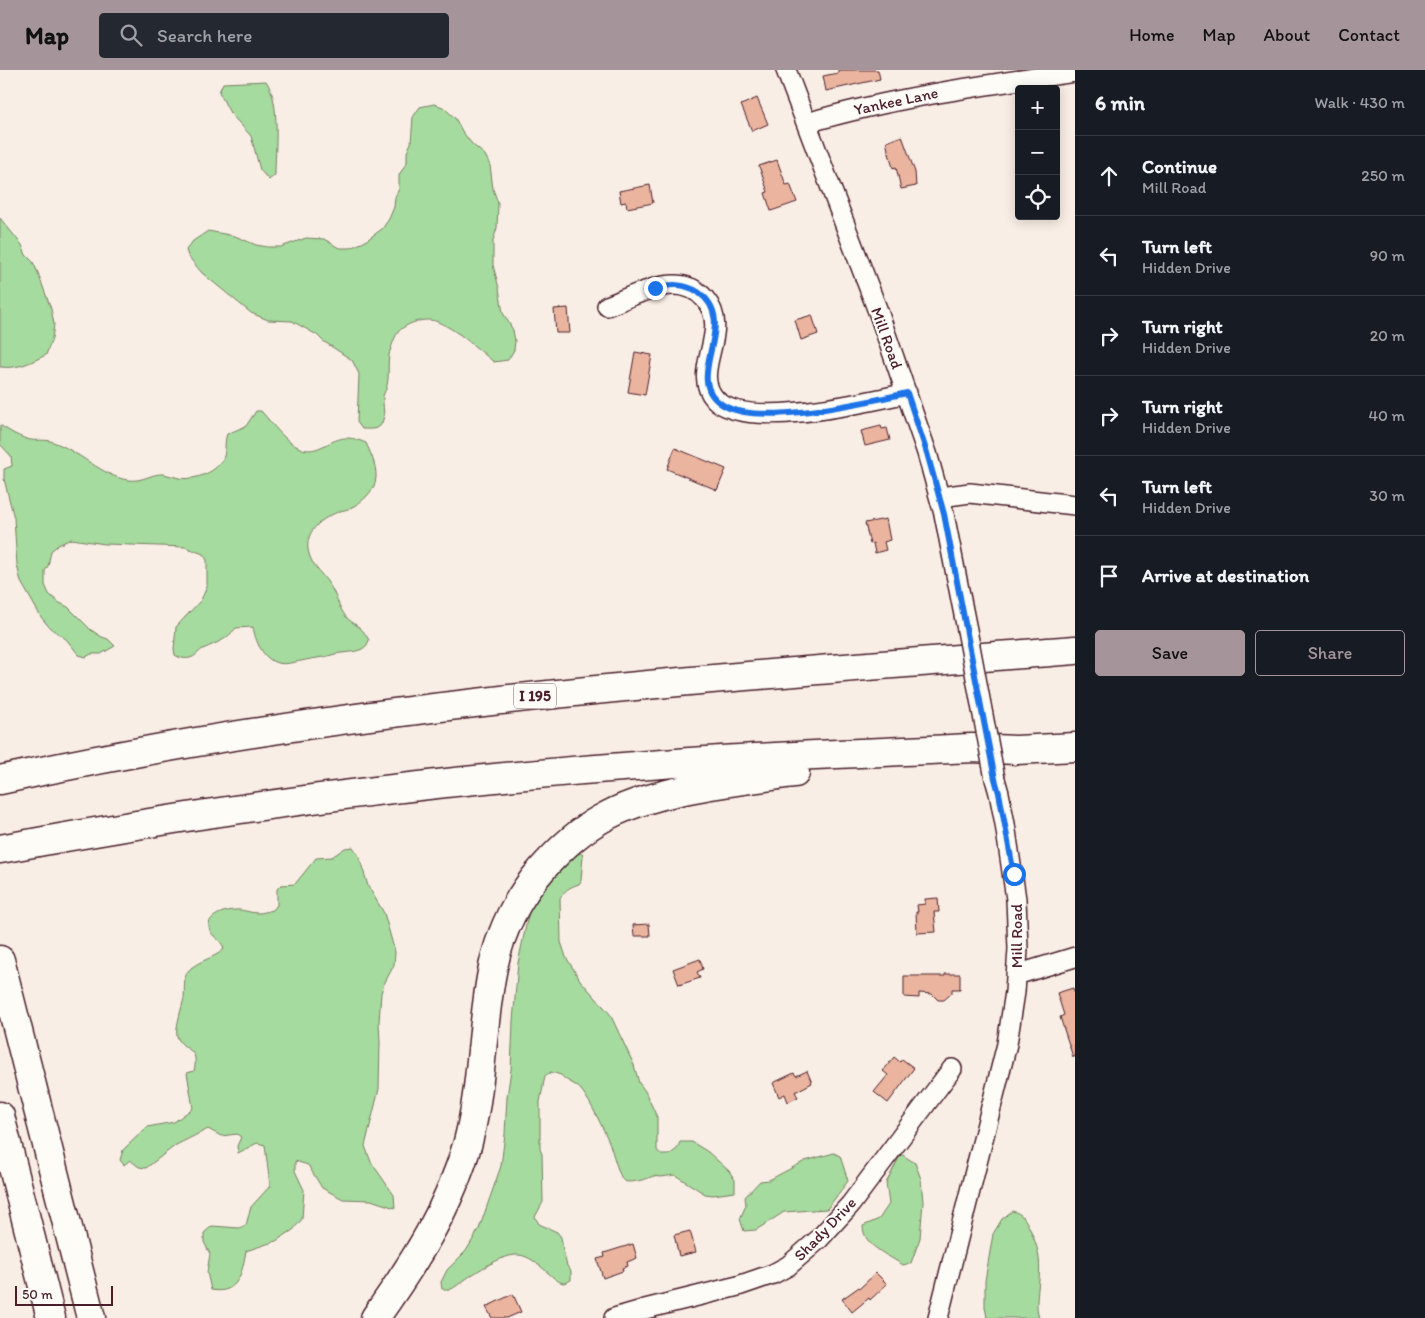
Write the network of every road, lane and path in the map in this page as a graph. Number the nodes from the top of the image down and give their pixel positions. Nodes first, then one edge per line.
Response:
1 (786, 70) edge
2 (1075, 72) edge
3 (807, 123) junction
4 (607, 306) dead end
5 (907, 393) junction
6 (940, 497) junction
7 (1075, 504) edge
8 (1075, 650) edge
9 (1075, 747) edge
10 (972, 748) junction
11 (0, 780) edge
12 (0, 849) edge
13 (1075, 957) edge
14 (0, 960) edge
15 (1016, 975) junction
16 (952, 1070) dead end
17 (0, 1116) edge
18 (51, 1318) edge
19 (91, 1318) edge
20 (375, 1318) edge
21 (614, 1318) edge
22 (938, 1318) edge

1 - 3 street, Mill Road
2 - 3 street, Yankee Lane
3 - 5 street, Mill Road
4 - 5 street
5 - 6 street, Mill Road
6 - 7 street
6 - 15 street, Mill Road, bridge
8 - 11 highway, I 195
9 - 10 highway
10 - 12 highway
10 - 20 highway
13 - 15 street
14 - 19 highway
15 - 22 street, Mill Road
16 - 21 street, Shady Drive
17 - 18 highway

